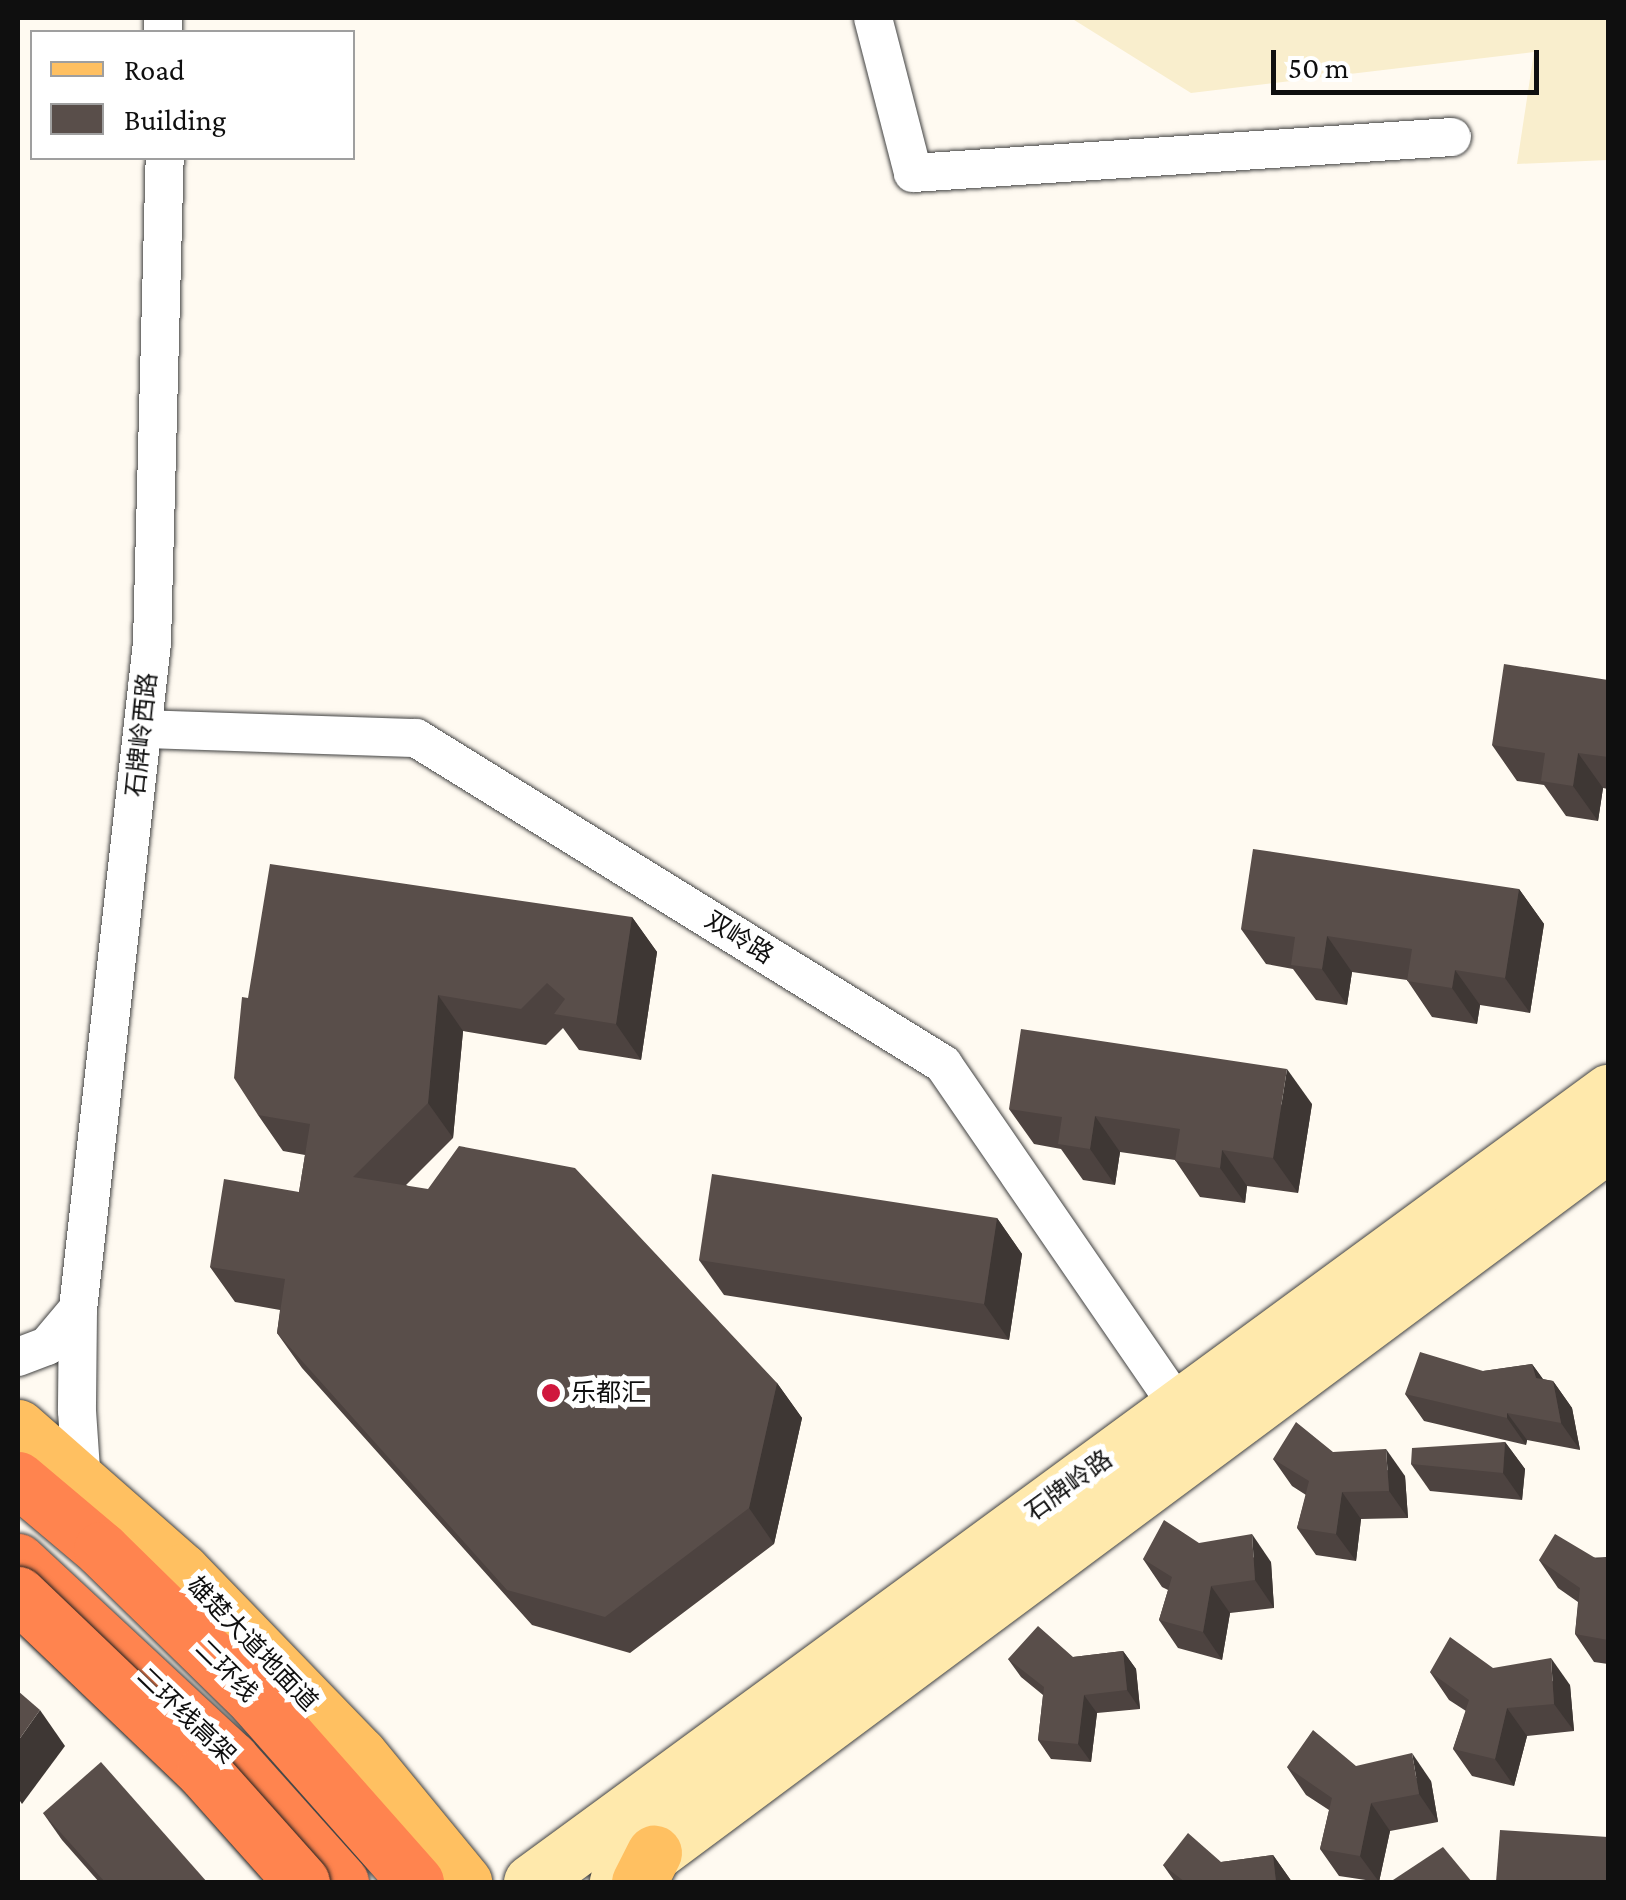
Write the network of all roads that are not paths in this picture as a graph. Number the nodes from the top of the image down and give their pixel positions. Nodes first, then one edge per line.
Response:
1 (873, 18) edge
2 (1452, 136) dead end
3 (166, 160) edge
4 (143, 729) junction
5 (1608, 1092) edge
6 (1608, 1144) edge
7 (78, 1310) junction
8 (18, 1358) edge
9 (1178, 1406) junction
10 (18, 1427) edge
11 (18, 1479) edge
12 (82, 1484) junction
13 (18, 1561) edge
14 (18, 1594) edge
15 (18, 1602) edge
16 (636, 1873) edge
17 (306, 1882) edge
18 (342, 1882) edge
19 (416, 1882) edge
20 (464, 1882) edge
21 (531, 1882) edge

1 - 2 street
3 - 4 street, 石牌岭西路
4 - 7 street, 石牌岭西路
4 - 9 street, 双岭路
5 - 9 main road, 石牌岭路
6 - 16 main road, 石牌岭路
7 - 8 street
7 - 12 street, 石牌岭西路
9 - 21 main road, 石牌岭路
10 - 12 main road, 雄楚大道地面道
11 - 19 highway, 二环线
12 - 20 main road, 雄楚大道地面道
13 - 18 highway, 二环线高架
14 - 17 highway, bridge
15 - 17 main road

